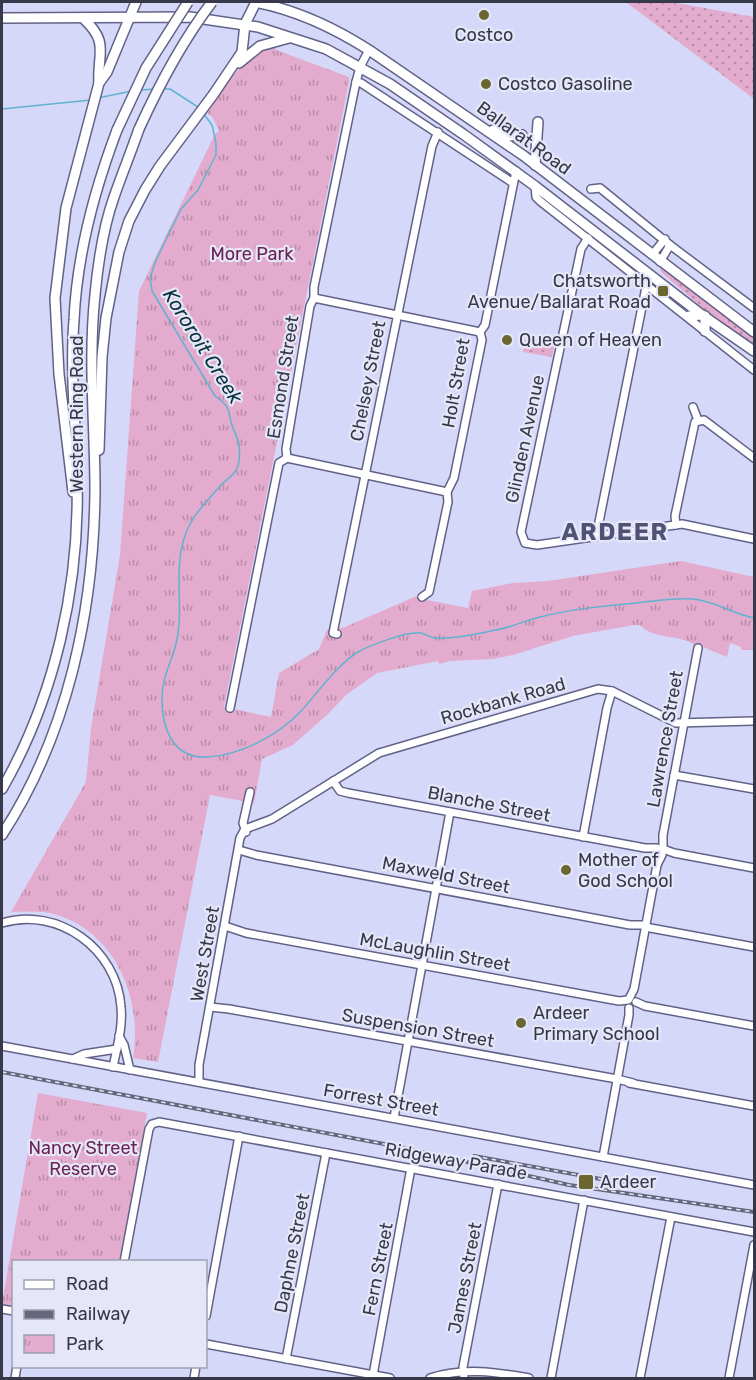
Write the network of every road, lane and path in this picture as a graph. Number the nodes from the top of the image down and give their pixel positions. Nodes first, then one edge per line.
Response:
1 (136, 2) edge
2 (188, 2) edge
3 (212, 2) edge
4 (256, 2) edge
5 (285, 6) edge
6 (131, 17) junction
7 (2, 18) edge
8 (83, 18) junction
9 (245, 24) junction
10 (292, 37) junction
11 (369, 50) junction
12 (360, 67) junction
13 (224, 79) junction
14 (356, 82) junction
15 (99, 83) junction
16 (472, 120) junction
17 (538, 122) dead end
18 (438, 132) junction
19 (522, 135) dead end
20 (535, 165) junction
21 (516, 171) junction
22 (513, 183) junction
23 (535, 186) junction
24 (591, 189) dead end
25 (588, 238) junction
26 (664, 238) junction
27 (670, 245) junction
28 (656, 258) junction
29 (651, 274) junction
30 (648, 288) junction
31 (314, 298) junction
32 (754, 308) edge
33 (397, 315) junction
34 (689, 316) junction
35 (703, 316) junction
36 (705, 331) junction
37 (480, 332) junction
38 (754, 332) edge
39 (754, 351) edge
40 (754, 370) edge
41 (693, 406) dead end
42 (698, 420) junction
43 (287, 458) junction
44 (754, 458) edge
45 (365, 475) junction
46 (95, 491) junction
47 (447, 492) junction
48 (676, 525) junction
49 (76, 533) junction
50 (600, 536) junction
51 (754, 539) edge
52 (422, 597) dead end
53 (337, 634) dead end
54 (698, 648) dead end
55 (610, 691) junction
56 (230, 708) dead end
57 (754, 721) edge
58 (683, 723) junction
59 (674, 774) junction
60 (333, 781) junction
61 (2, 789) edge
62 (754, 789) edge
63 (250, 792) dead end
64 (450, 812) junction
65 (246, 830) junction
66 (2, 835) edge
67 (583, 837) junction
68 (239, 851) junction
69 (660, 851) junction
70 (754, 868) edge
71 (436, 888) junction
72 (2, 923) edge
73 (645, 927) junction
74 (224, 929) junction
75 (754, 947) edge
76 (422, 965) junction
77 (210, 1005) junction
78 (631, 1005) junction
79 (754, 1026) edge
80 (119, 1036) junction
81 (408, 1042) junction
82 (2, 1047) edge
83 (117, 1049) junction
84 (72, 1059) junction
85 (113, 1067) junction
86 (130, 1070) junction
87 (617, 1080) junction
88 (196, 1082) junction
89 (754, 1106) edge
90 (394, 1118) junction
91 (239, 1136) junction
92 (326, 1153) junction
93 (603, 1157) junction
94 (411, 1168) junction
95 (498, 1184) junction
96 (754, 1185) edge
97 (584, 1200) junction
98 (671, 1217) junction
99 (754, 1232) edge
100 (754, 1245) edge
101 (124, 1260) edge
102 (207, 1311) edge
103 (207, 1344) edge
104 (286, 1359) junction
105 (373, 1375) junction
106 (464, 1375) edge
107 (390, 1378) edge
108 (430, 1378) edge
109 (529, 1378) edge
110 (551, 1378) edge
111 (640, 1378) edge
112 (729, 1378) edge

1 - 6 highway
2 - 49 highway, Western Ring Road, bridge
3 - 46 highway, Western Ring Road, bridge
4 - 5 highway, Ballarat Road
4 - 9 highway
5 - 11 highway, Ballarat Road
6 - 8 highway, Ballarat Road
6 - 9 highway, Ballarat Road
6 - 15 highway
7 - 8 highway, Ballarat Road
8 - 15 highway
9 - 10 highway, Ballarat Road
9 - 13 highway
10 - 12 highway, Ballarat Road
10 - 13 highway
11 - 12 street, Esmond Street
11 - 16 highway, Ballarat Road
12 - 14 street, Esmond Street
12 - 21 highway, Ballarat Road
13 - 46 highway
14 - 18 street
14 - 31 street, Esmond Street
15 - 49 highway
16 - 19 highway
16 - 20 highway, Ballarat Road
17 - 20 highway
18 - 22 street
18 - 33 street, Chelsey Street
20 - 28 highway, Ballarat Road
21 - 22 street, Holt Street
21 - 23 highway, Ballarat Road
22 - 37 street, Holt Street
23 - 25 street, Ballarat Road
23 - 29 highway, Ballarat Road
24 - 26 street
25 - 30 street, Ballarat Road
25 - 50 street, Glinden Avenue
26 - 27 street
26 - 28 street
27 - 28 street
27 - 32 street
28 - 29 highway
28 - 38 highway, Ballarat Road
29 - 30 street
29 - 35 highway, Ballarat Road
30 - 34 street, Ballarat Road
30 - 50 street
31 - 33 street
31 - 43 street, Esmond Street
33 - 37 street
33 - 45 street, Chelsey Street
34 - 35 highway
34 - 36 street, Ballarat Road
35 - 36 highway
35 - 39 highway, Ballarat Road
36 - 40 street, Ballarat Road
37 - 47 street, Holt Street
41 - 42 street
42 - 44 street
42 - 48 street
43 - 45 street
43 - 56 street, Esmond Street
45 - 47 street
45 - 53 street, Chelsey Street
46 - 66 highway, Western Ring Road
47 - 52 street, Holt Street
48 - 50 street
48 - 51 street
49 - 61 highway, Western Ring Road
54 - 58 street, Lawrence Street
55 - 58 street
55 - 60 street, Rockbank Road
55 - 67 street
57 - 58 street
58 - 59 street, Lawrence Street
59 - 62 street
59 - 69 street, Lawrence Street
60 - 64 street, Blanche Street
60 - 65 street, Rockbank Road
63 - 65 street, West Street
64 - 67 street, Blanche Street
64 - 71 street
65 - 68 street, West Street
67 - 69 street, Blanche Street
68 - 71 street, Maxweld Street
68 - 74 street, West Street
69 - 70 street, Blanche Street
69 - 73 street, Lawrence Street
71 - 73 street, Maxweld Street
71 - 76 street
72 - 80 street
73 - 75 street, Maxweld Street
73 - 78 street, Lawrence Street
74 - 76 street, McLaughlin Street
74 - 77 street, West Street
76 - 78 street, McLaughlin Street
76 - 81 street
77 - 81 street, Suspension Street
77 - 88 street, West Street
78 - 79 street, McLaughlin Street
78 - 87 street, Lawrence Street
80 - 83 street
80 - 86 street
81 - 87 street, Suspension Street
81 - 90 street
82 - 84 street, Forrest Street
83 - 84 street
83 - 85 street
84 - 85 street, Forrest Street
85 - 86 street, Forrest Street
86 - 88 street, Forrest Street
87 - 89 street, Suspension Street
87 - 93 street, Lawrence Street
88 - 90 street, Forrest Street
90 - 93 street, Forrest Street
91 - 92 street, Ridgeway Parade
91 - 101 street, Ridgeway Parade
91 - 102 street
92 - 94 street, Ridgeway Parade
92 - 104 street, Daphne Street
93 - 96 street, Forrest Street
94 - 95 street, Ridgeway Parade
94 - 105 street, Fern Street
95 - 97 street, Ridgeway Parade
95 - 106 street, James Street
97 - 98 street, Ridgeway Parade
97 - 110 street
98 - 99 street, Ridgeway Parade
98 - 111 street
100 - 112 street
103 - 104 street
104 - 105 street
105 - 107 street
106 - 108 street
106 - 109 street

